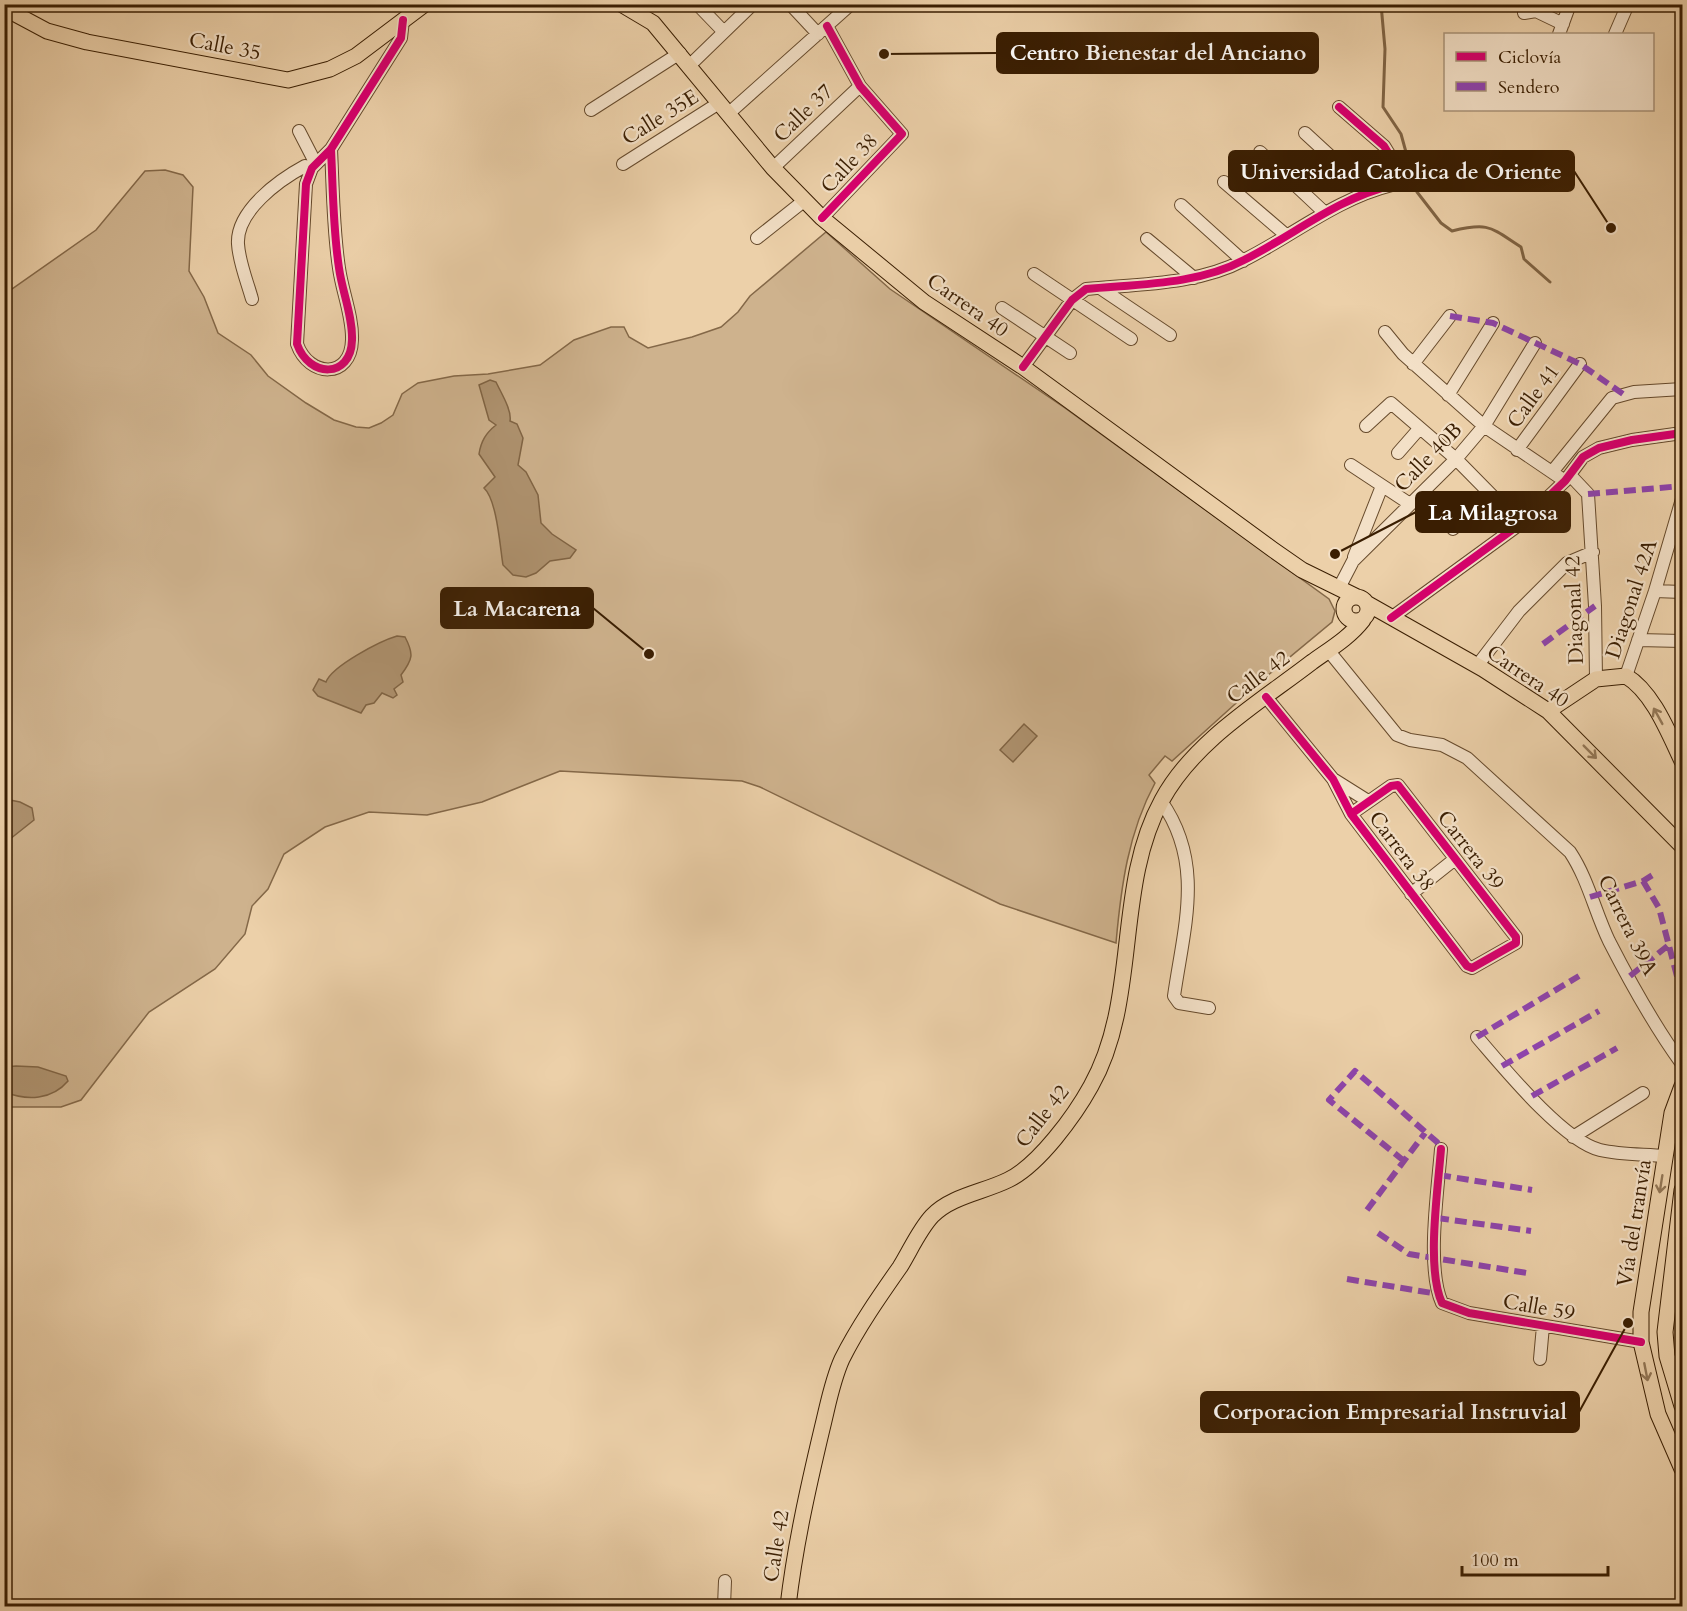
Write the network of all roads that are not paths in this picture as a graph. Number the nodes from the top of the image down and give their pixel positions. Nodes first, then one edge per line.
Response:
1 (425, 4) edge
2 (698, 4) edge
3 (753, 4) edge
4 (790, 4) edge
5 (851, 4) edge
6 (1570, 4) edge
7 (1628, 4) edge
8 (629, 6) edge
9 (4, 8) edge
10 (1524, 13) dead end
11 (403, 20) junction
12 (1561, 29) edge
13 (823, 30) junction
14 (724, 32) junction
15 (1615, 33) edge
16 (685, 59) junction
17 (860, 86) junction
18 (1339, 107) dead end
19 (724, 109) junction
20 (591, 110) dead end
21 (299, 131) dead end
22 (1305, 133) dead end
23 (331, 149) junction
24 (1260, 152) dead end
25 (623, 164) dead end
26 (314, 166) junction
27 (773, 168) junction
28 (1224, 182) dead end
29 (1368, 191) junction
30 (805, 200) junction
31 (1181, 205) dead end
32 (1324, 212) junction
33 (822, 218) junction
34 (1286, 235) junction
35 (757, 238) dead end
36 (1147, 239) dead end
37 (1243, 261) junction
38 (1034, 274) dead end
39 (1194, 278) junction
40 (1100, 288) junction
41 (252, 298) dead end
42 (1072, 300) junction
43 (1002, 308) dead end
44 (1450, 316) dead end
45 (1492, 323) dead end
46 (1384, 332) dead end
47 (1170, 335) dead end
48 (1045, 337) junction
49 (1131, 339) dead end
50 (1535, 343) dead end
51 (1070, 353) dead end
52 (1413, 364) junction
53 (1580, 364) dead end
54 (1023, 367) junction
55 (1683, 389) edge
56 (1448, 395) junction
57 (1366, 426) dead end
58 (1484, 426) junction
59 (1419, 429) junction
60 (1683, 433) edge
61 (1517, 450) junction
62 (1398, 453) dead end
63 (1456, 459) junction
64 (1351, 465) dead end
65 (1552, 472) junction
66 (1567, 478) junction
67 (1382, 486) junction
68 (1488, 492) junction
69 (1683, 499) edge
70 (1410, 504) junction
71 (1520, 524) junction
72 (1453, 529) dead end
73 (1593, 552) junction
74 (1353, 561) junction
75 (1335, 587) junction
76 (1655, 591) junction
77 (1683, 592) edge
78 (1357, 610) junction
79 (1387, 616) junction
80 (1638, 640) junction
81 (1683, 641) edge
82 (1330, 649) junction
83 (1477, 666) junction
84 (1626, 676) junction
85 (1596, 679) junction
86 (1266, 697) junction
87 (1548, 711) junction
88 (1683, 761) edge
89 (1333, 779) junction
90 (1161, 801) junction
91 (1368, 801) junction
92 (1351, 814) junction
93 (1683, 846) edge
94 (1455, 859) junction
95 (1411, 894) junction
96 (1469, 968) joint
97 (1209, 1008) dead end
98 (1477, 1037) dead end
99 (1683, 1064) edge
100 (1683, 1086) edge
101 (1643, 1093) dead end
102 (1573, 1137) junction
103 (1441, 1149) dead end
104 (1665, 1156) junction
105 (1683, 1190) edge
106 (1543, 1326) junction
107 (1641, 1342) junction
108 (1540, 1359) dead end
109 (1683, 1406) edge
110 (1683, 1469) edge
111 (725, 1581) dead end
112 (724, 1606) edge
113 (788, 1606) edge

1 - 11 main road, Calle 35
2 - 14 street
3 - 14 street, Calle 35E
4 - 13 street
5 - 13 street, Calle 35E
6 - 12 street
7 - 15 street
8 - 16 main road, Carrera 40
9 - 11 main road, Calle 35
10 - 12 street
11 - 23 street
13 - 17 street
13 - 19 street, Calle 35E
14 - 16 street, Calle 35E
16 - 19 main road, Carrera 40
16 - 20 street, Calle 35E
17 - 27 street, Calle 37
17 - 33 street, Calle 38
18 - 29 street
19 - 25 street, Calle 35E
19 - 27 main road, Carrera 40
21 - 26 street
22 - 29 street
23 - 26 street
23 - 26 street
24 - 32 street
26 - 41 street
27 - 30 main road, Carrera 40
28 - 34 street
29 - 32 street
30 - 33 main road, Carrera 40
30 - 35 street
31 - 37 street
32 - 34 street
33 - 54 main road, Carrera 40
34 - 37 street
36 - 39 street
37 - 39 street
38 - 42 street
39 - 40 street
40 - 42 street
40 - 47 street
42 - 48 street
42 - 49 street
43 - 48 street
44 - 52 street
45 - 56 street
46 - 52 street, Diagonal 42
48 - 51 street
48 - 54 street
50 - 58 street, Calle 40B
52 - 56 street, Diagonal 42
53 - 61 street, Calle 41
54 - 75 main road, Carrera 40
55 - 65 street
56 - 58 street, Diagonal 42
57 - 59 street
58 - 61 street, Diagonal 42
58 - 63 street, Calle 40B
59 - 62 street
59 - 63 street
60 - 66 street
61 - 65 street, Diagonal 42
63 - 68 street
63 - 70 street, Calle 40B
64 - 67 street
65 - 66 street, Diagonal 42
66 - 71 street
66 - 73 street, Diagonal 42
67 - 70 street
67 - 74 street
68 - 71 street
68 - 72 street
69 - 76 street, Diagonal 42A
70 - 74 street, Calle 40B
71 - 79 street
73 - 83 street
73 - 85 street, Diagonal 42
74 - 75 street, Calle 40B
75 - 78 main road, Carrera 40
76 - 77 street
76 - 80 street, Diagonal 42A
78 - 79 main road
78 - 82 main road
79 - 83 main road, Carrera 40
80 - 81 street
80 - 84 street, Diagonal 42A
82 - 86 main road, Calle 42
82 - 99 street, Carrera 39A
83 - 87 main road, Carrera 40
84 - 85 main road
88 -> 84 main road
85 - 87 main road
86 - 89 street, Carrera 38
86 - 90 main road, Calle 42
87 -> 93 main road, Carrera 40
89 - 91 street, Carrera 38
89 - 92 street, Carrera 38
90 - 97 street
90 - 113 main road, Calle 42
91 - 92 street
91 - 94 street, Carrera 39
92 - 95 street, Carrera 38
94 - 95 street
94 - 96 street, Carrera 39
95 - 96 street, Carrera 38
98 - 102 street
100 - 104 main road, Vía del tranvía
101 - 102 street
102 - 104 street
103 - 106 street, Calle 59
104 -> 107 main road, Vía del tranvía
105 - 109 main road, Vía del tranvía
106 - 107 street, Calle 59
106 - 108 street
107 -> 110 main road, Vía del tranvía
111 - 112 street

